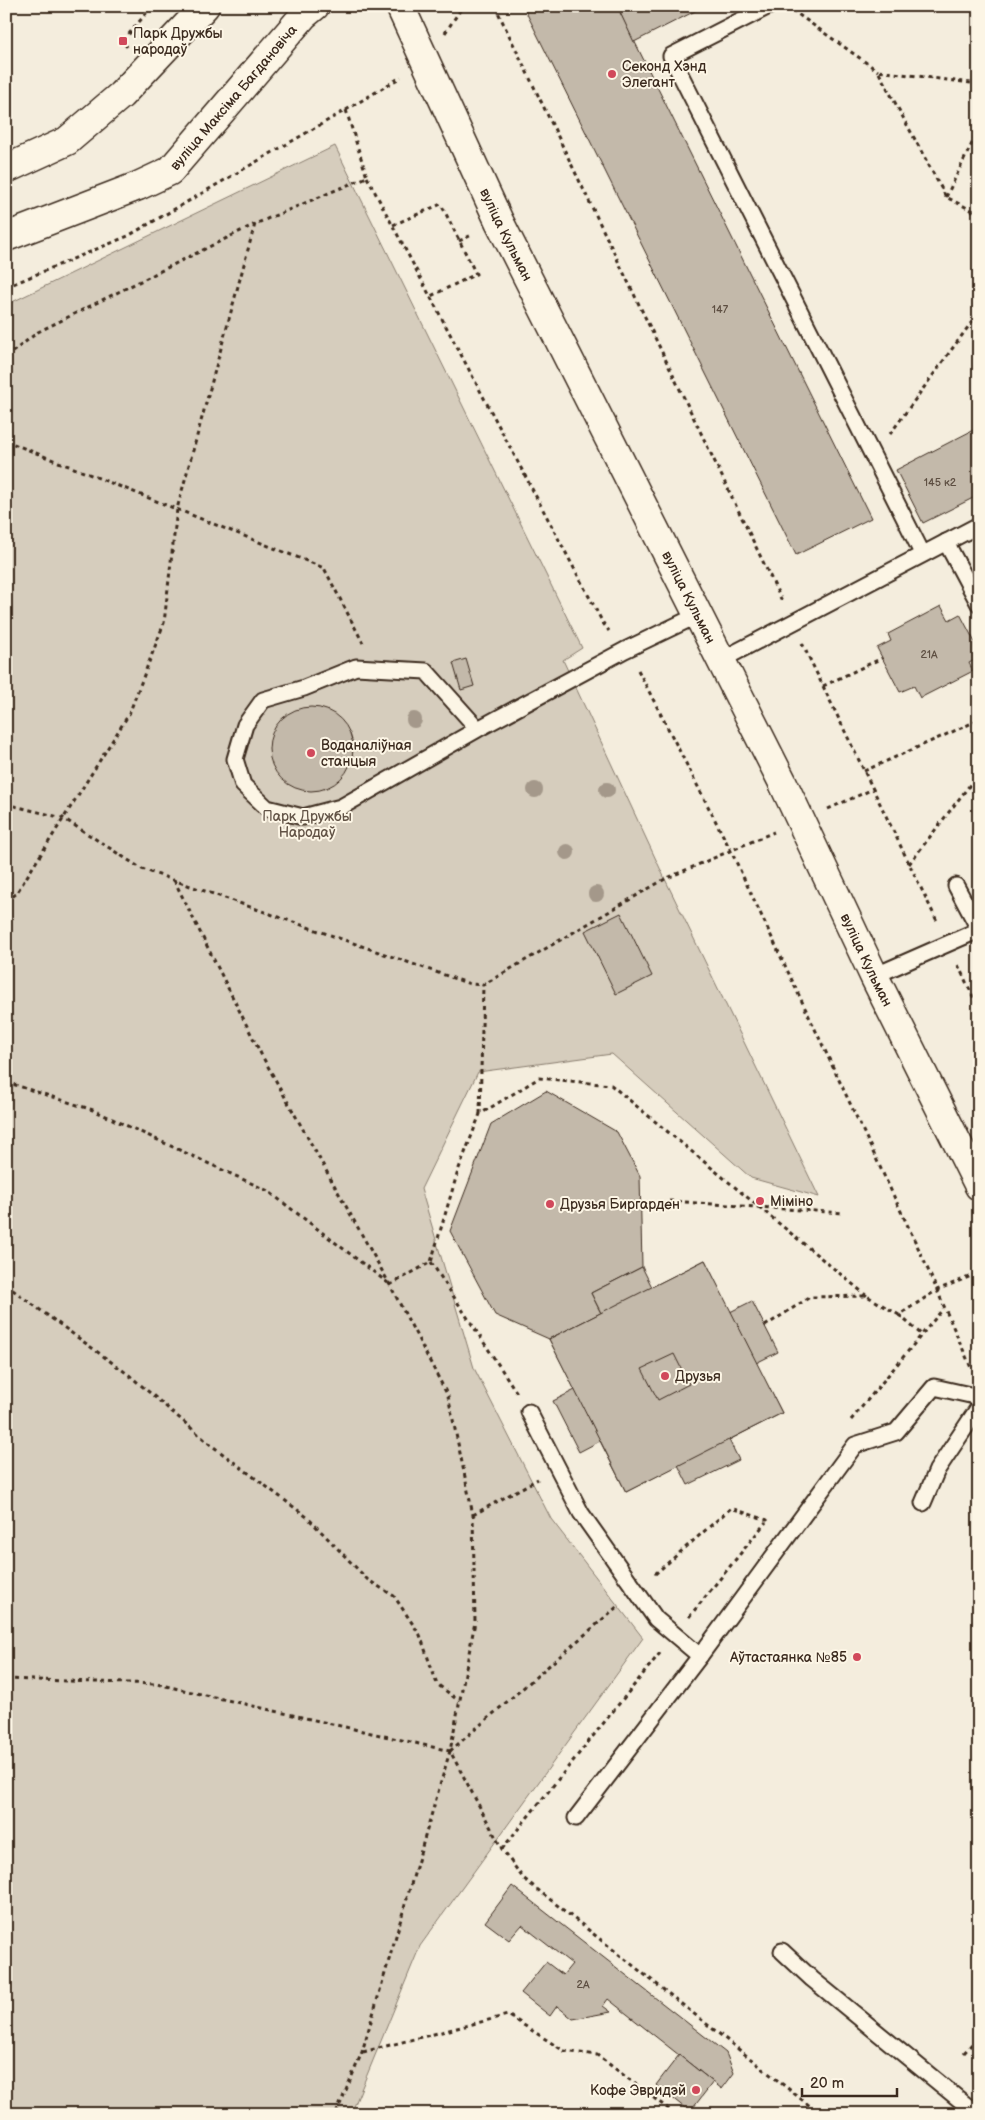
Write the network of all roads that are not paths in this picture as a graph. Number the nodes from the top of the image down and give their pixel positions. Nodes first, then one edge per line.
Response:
1 (205, 6) edge
2 (315, 6) edge
3 (400, 6) edge
4 (769, 6) edge
5 (6, 169) edge
6 (6, 238) edge
7 (979, 525) edge
8 (946, 542) junction
9 (922, 554) junction
10 (979, 604) edge
11 (698, 615) junction
12 (722, 660) junction
13 (478, 729) junction
14 (956, 886) dead end
15 (979, 929) edge
16 (874, 976) junction
17 (979, 1186) edge
18 (979, 1396) edge
19 (979, 1408) edge
20 (529, 1412) road end
21 (924, 1503) dead end
22 (700, 1656) junction
23 (576, 1818) dead end
24 (782, 1950) dead end
25 (976, 2114) edge

1 - 5 main road
2 - 6 main road, вуліца Максіма Багдановіча
3 - 11 main road, вуліца Кульман
4 - 9 lane
7 - 8 lane
8 - 9 lane
8 - 10 lane
9 - 12 lane
11 - 12 main road, вуліца Кульман
11 - 13 lane
12 - 16 main road, вуліца Кульман
13 - 13 lane
14 - 15 lane
15 - 16 lane
16 - 17 main road, вуліца Кульман
18 - 22 lane
19 - 21 lane
20 - 22 lane
22 - 23 lane
24 - 25 lane

